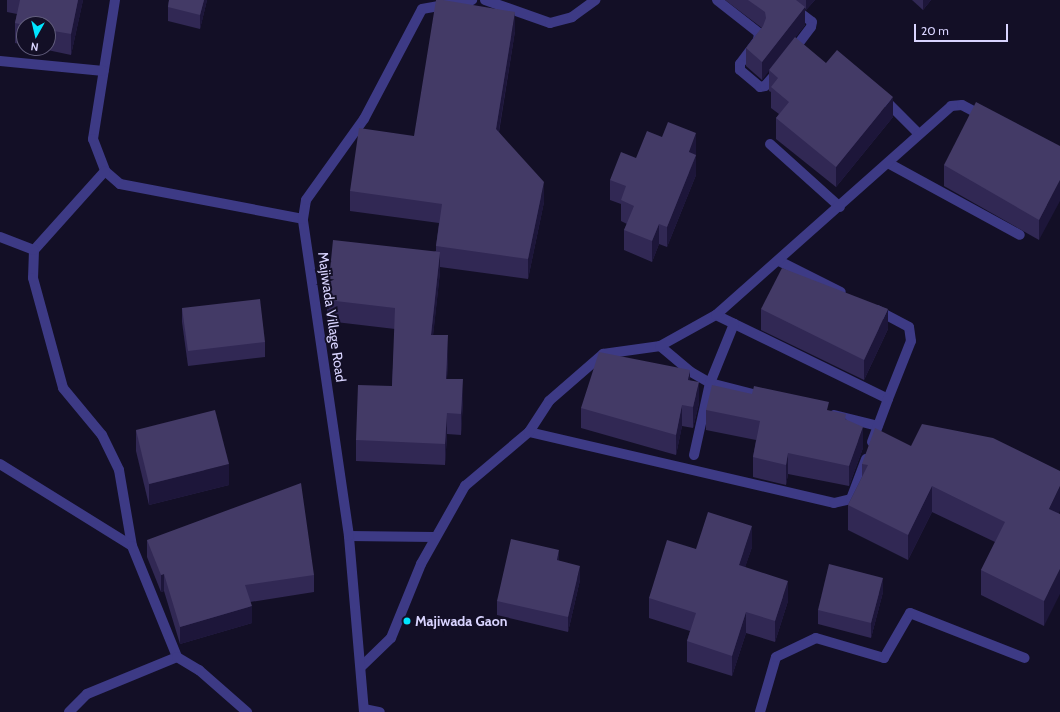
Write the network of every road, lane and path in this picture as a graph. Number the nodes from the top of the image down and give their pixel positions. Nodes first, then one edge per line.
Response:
1 (115, 0) edge
2 (472, 0) edge
3 (485, 0) edge
4 (595, 0) edge
5 (717, 0) edge
6 (783, 0) edge
7 (0, 61) edge
8 (104, 71) junction
9 (874, 89) edge
10 (990, 119) edge
11 (918, 133) junction
12 (770, 144) dead end
13 (888, 163) junction
14 (105, 171) junction
15 (840, 207) junction
16 (303, 220) junction
17 (1020, 235) dead end
18 (0, 237) edge
19 (34, 250) junction
20 (779, 260) junction
21 (848, 296) edge
22 (868, 306) edge
23 (716, 315) junction
24 (734, 324) junction
25 (660, 346) junction
26 (710, 383) junction
27 (888, 399) junction
28 (778, 400) edge
29 (824, 412) edge
30 (878, 426) junction
31 (528, 432) junction
32 (694, 455) dead end
33 (0, 464) edge
34 (349, 536) junction
35 (434, 537) junction
36 (132, 546) junction
37 (177, 657) junction
38 (1025, 658) dead end
39 (362, 666) junction
40 (364, 711) edge
41 (69, 712) edge
42 (247, 712) edge
43 (380, 712) edge
44 (760, 712) edge

1 - 8 street
2 - 16 street, Majiwada Village Road
3 - 4 street
5 - 6 street
7 - 8 street
8 - 14 street
9 - 11 street
10 - 11 street
11 - 13 street
12 - 15 street
13 - 15 street
13 - 17 street
14 - 16 street
14 - 19 street
15 - 20 street
16 - 34 street, Majiwada Village Road
18 - 19 street
19 - 36 street
20 - 21 street
20 - 23 street
22 - 27 street
23 - 24 street
23 - 25 street
24 - 26 street
24 - 27 street
25 - 26 street
25 - 31 street
26 - 28 street
26 - 32 street
27 - 30 street
29 - 30 street
30 - 31 street
31 - 35 street
33 - 36 street
34 - 35 street
34 - 39 street, Majiwada Village Road
35 - 39 street
36 - 37 street
37 - 41 street
37 - 42 street
38 - 44 street
39 - 40 street, Majiwada Village Road
40 - 43 street

